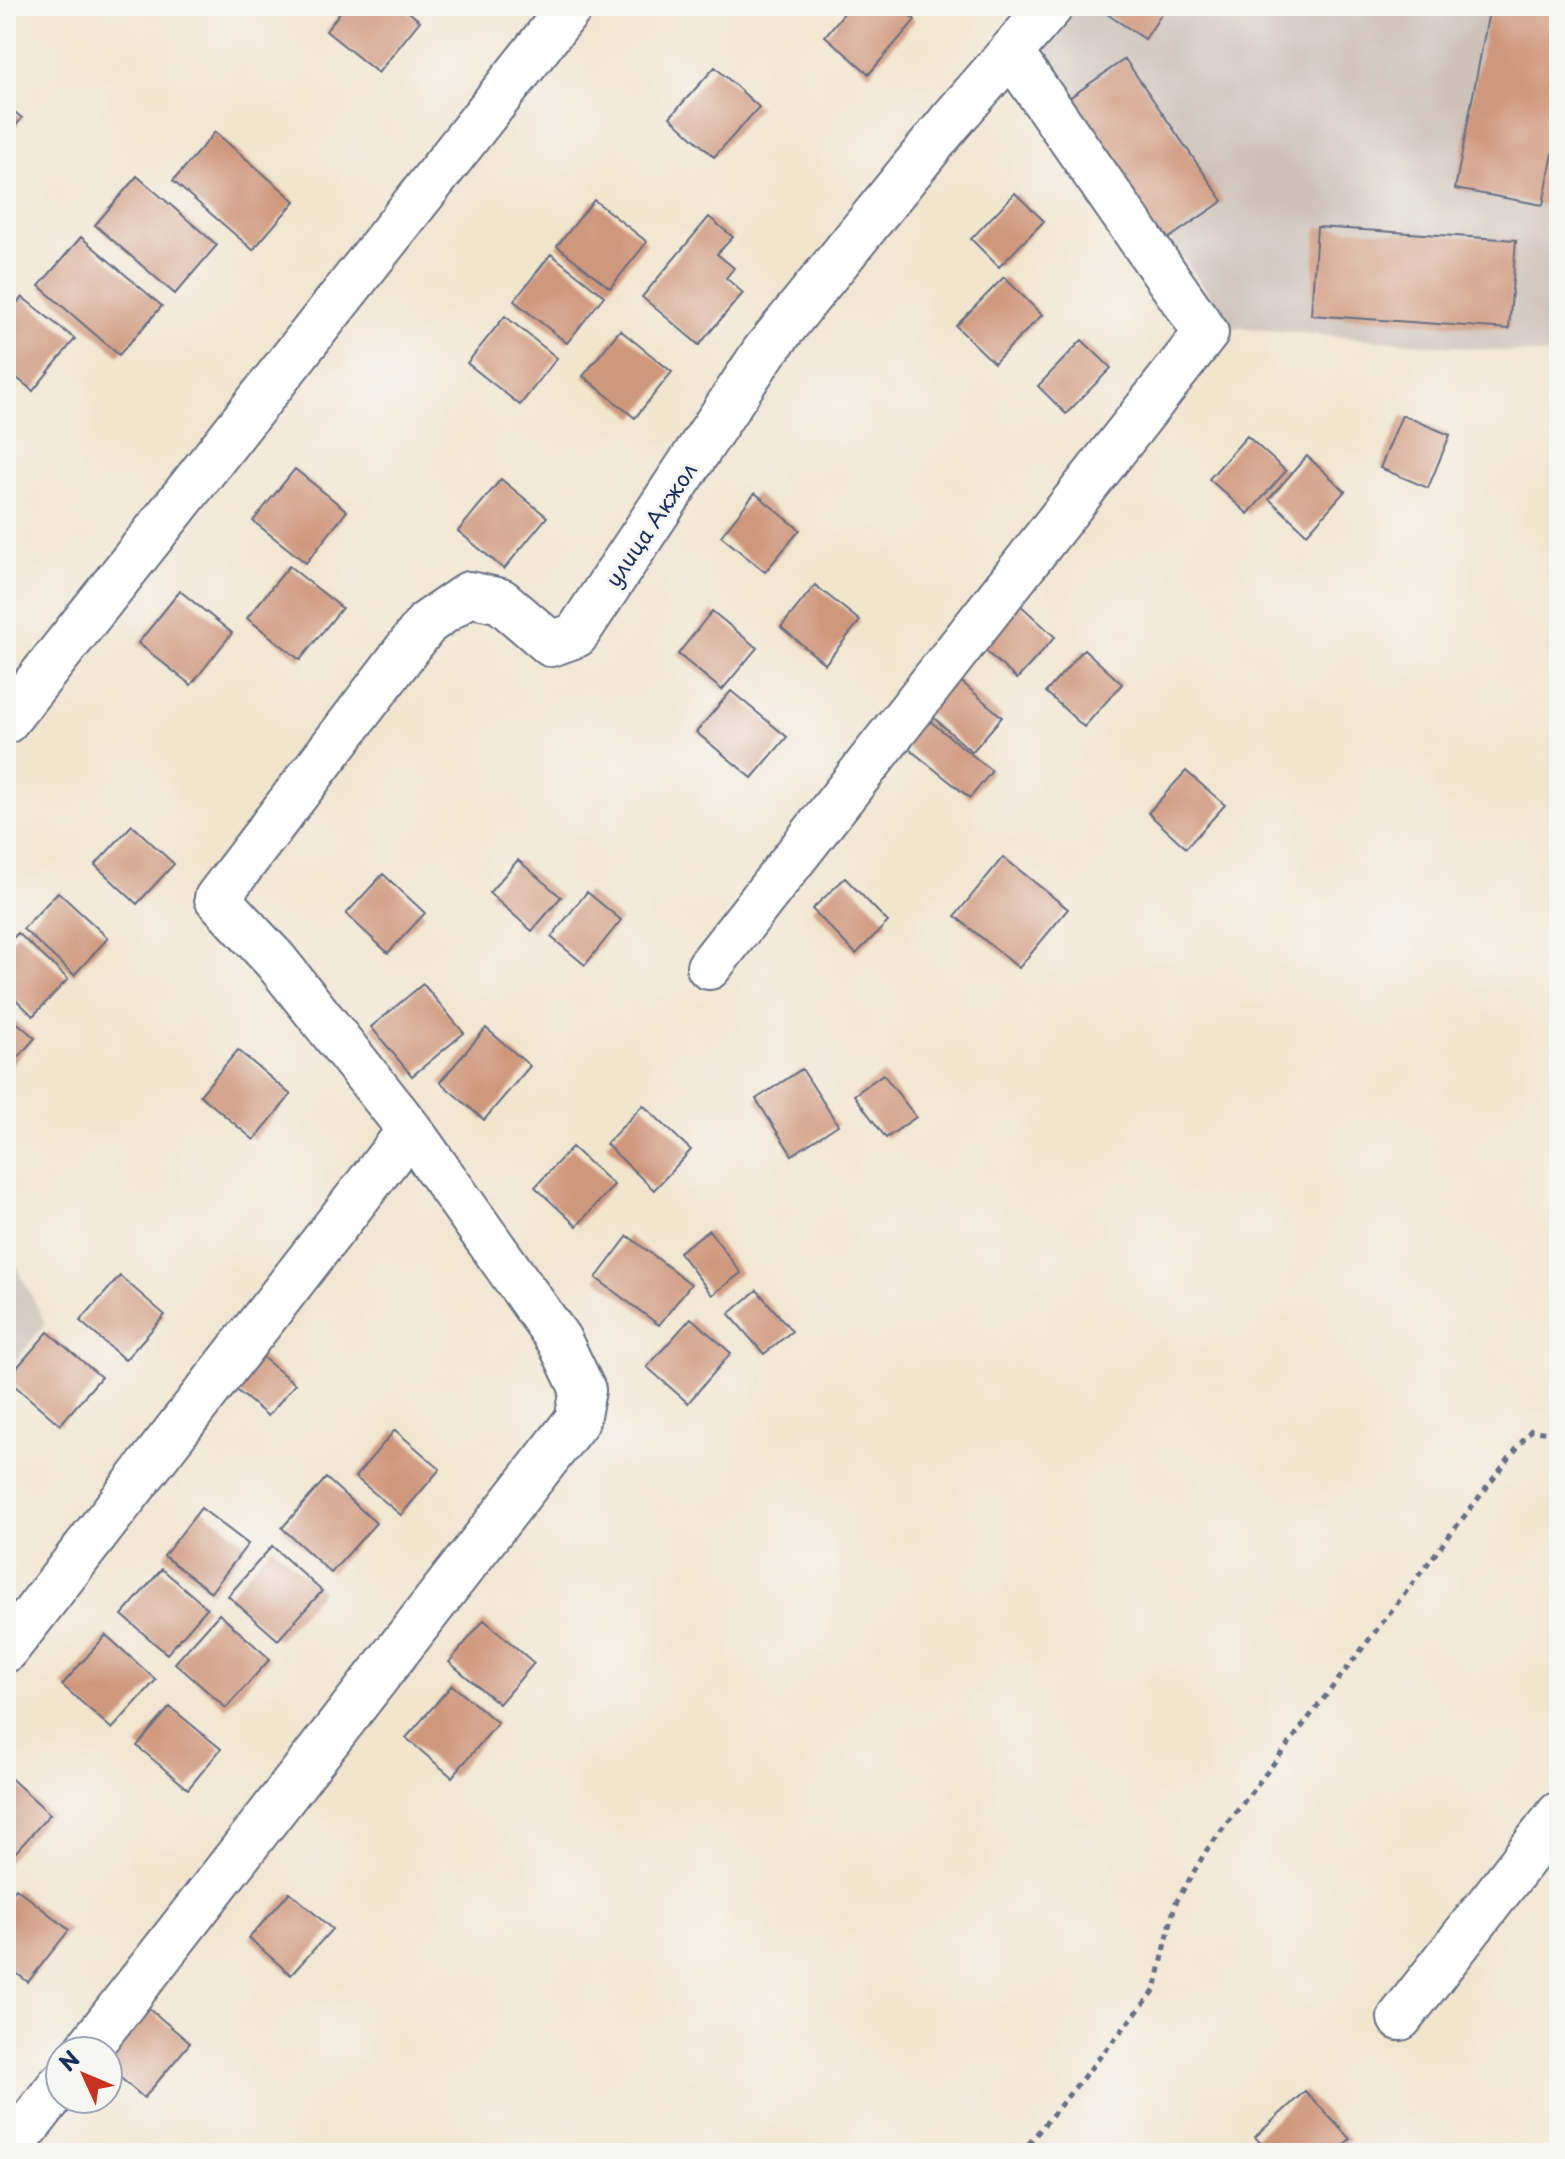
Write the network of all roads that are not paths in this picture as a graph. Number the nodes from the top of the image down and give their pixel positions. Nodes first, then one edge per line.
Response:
1 (571, 6) edge
2 (1051, 6) edge
3 (1011, 53) junction
4 (6, 721) edge
5 (709, 967) dead end
6 (410, 1130) junction
7 (6, 1650) edge
8 (1559, 1814) edge
9 (1400, 2018) dead end
10 (98, 2035) edge
11 (44, 2106) edge
12 (7, 2153) edge

1 - 4 street
2 - 3 street, улица Акжол
3 - 5 street
3 - 6 street, улица Акжол
6 - 7 street
6 - 10 street
8 - 9 street
11 - 12 street

